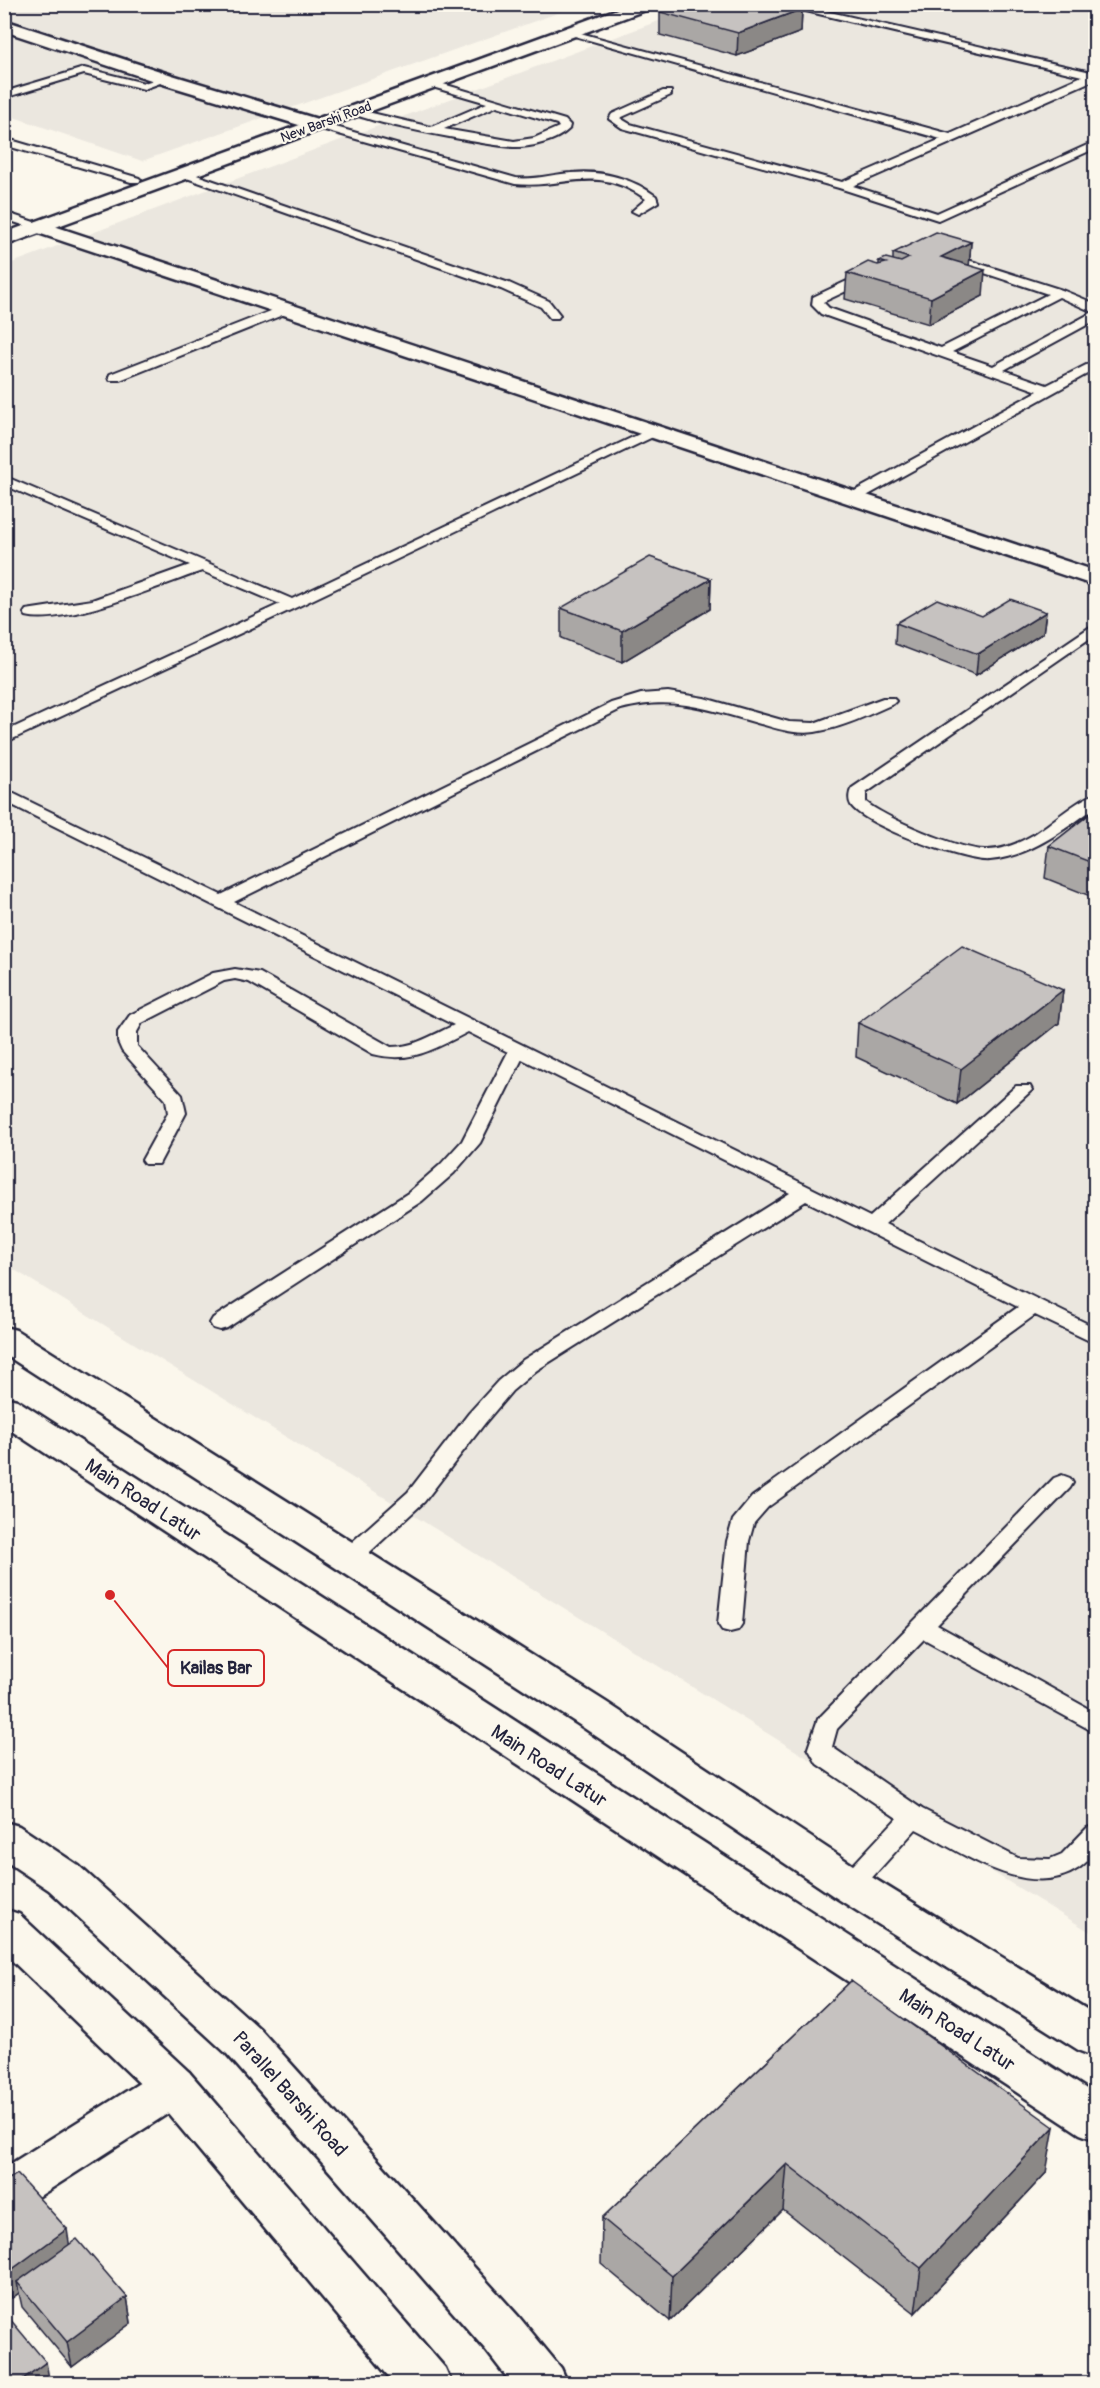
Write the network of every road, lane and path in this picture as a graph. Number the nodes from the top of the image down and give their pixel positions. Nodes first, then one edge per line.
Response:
1 (616, 4) edge
2 (648, 4) edge
3 (780, 4) edge
4 (4, 25) edge
5 (569, 33) junction
6 (1094, 76) edge
7 (166, 79) junction
8 (433, 84) junction
9 (667, 93) dead end
10 (4, 94) edge
11 (495, 103) junction
12 (355, 112) junction
13 (299, 120) junction
14 (318, 125) junction
15 (432, 130) junction
16 (951, 138) junction
17 (4, 141) edge
18 (1095, 144) edge
19 (185, 174) junction
20 (135, 180) junction
21 (843, 186) junction
22 (638, 211) dead end
23 (4, 215) edge
24 (31, 224) junction
25 (4, 228) edge
26 (4, 240) edge
27 (931, 254) edge
28 (881, 270) edge
29 (1058, 293) junction
30 (1095, 309) edge
31 (280, 311) junction
32 (554, 315) dead end
33 (1095, 315) edge
34 (942, 352) junction
35 (1095, 363) edge
36 (993, 371) junction
37 (115, 377) dead end
38 (1048, 390) junction
39 (652, 432) junction
40 (4, 480) edge
41 (856, 496) junction
42 (204, 565) junction
43 (1095, 579) edge
44 (292, 604) junction
45 (31, 614) dead end
46 (1095, 627) edge
47 (888, 701) dead end
48 (4, 738) edge
49 (4, 794) edge
50 (1095, 799) edge
51 (220, 902) junction
52 (467, 1025) junction
53 (518, 1050) junction
54 (1023, 1090) dead end
55 (152, 1160) dead end
56 (804, 1193) junction
57 (871, 1226) junction
58 (1033, 1306) junction
59 (220, 1323) dead end
60 (1095, 1337) edge
61 (4, 1338) edge
62 (4, 1409) edge
63 (1062, 1483) dead end
64 (350, 1557) junction
65 (730, 1624) dead end
66 (922, 1627) junction
67 (1095, 1724) edge
68 (913, 1816) junction
69 (1095, 1835) edge
70 (4, 1838) edge
71 (850, 1886) junction
72 (4, 1926) edge
73 (1095, 2038) edge
74 (173, 2085) junction
75 (1095, 2120) edge
76 (4, 2193) edge
77 (427, 2384) edge
78 (543, 2384) edge

1 - 13 main road, New Barshi Road
2 - 5 main road, New Barshi Road
3 - 6 lane
4 - 7 main road
5 - 8 main road, New Barshi Road
5 - 16 lane
6 - 16 lane
7 - 10 lane
7 - 13 main road
8 - 11 lane
8 - 12 main road, New Barshi Road
9 - 21 lane
11 - 15 lane
11 - 15 lane
12 - 14 main road, New Barshi Road
12 - 15 lane
13 - 14 main road
13 - 20 main road, New Barshi Road
14 - 19 main road, New Barshi Road
14 - 22 lane
16 - 21 lane
17 - 20 lane
18 - 21 lane
19 - 24 main road, New Barshi Road
19 - 32 lane
20 - 24 main road, New Barshi Road
23 - 24 lane
24 - 25 main road, New Barshi Road
24 - 26 main road, New Barshi Road
24 - 31 main road
27 - 29 lane
28 - 34 lane
29 - 30 lane
29 - 34 lane
31 - 37 lane
31 - 39 main road
33 - 36 lane
34 - 36 lane
35 - 38 lane
36 - 38 lane
38 - 41 lane
39 - 41 main road
39 - 44 lane
40 - 42 lane
41 - 43 main road
42 - 44 lane
42 - 45 lane
44 - 48 lane
46 - 50 lane
47 - 51 lane
49 - 51 lane
51 - 52 lane
52 - 53 lane
52 - 55 lane
53 - 56 lane
53 - 59 lane
54 - 57 lane
56 - 57 lane
56 - 64 lane
57 - 58 lane
58 - 60 lane
58 - 65 lane
61 - 64 main road
62 - 75 main road, Main Road Latur
63 - 66 lane
64 - 71 main road
66 - 67 lane
66 - 68 lane
68 - 69 lane
68 - 71 lane
70 - 78 main road, Parallel Barshi Road
71 - 73 main road
72 - 74 main road
74 - 76 main road
74 - 77 main road

